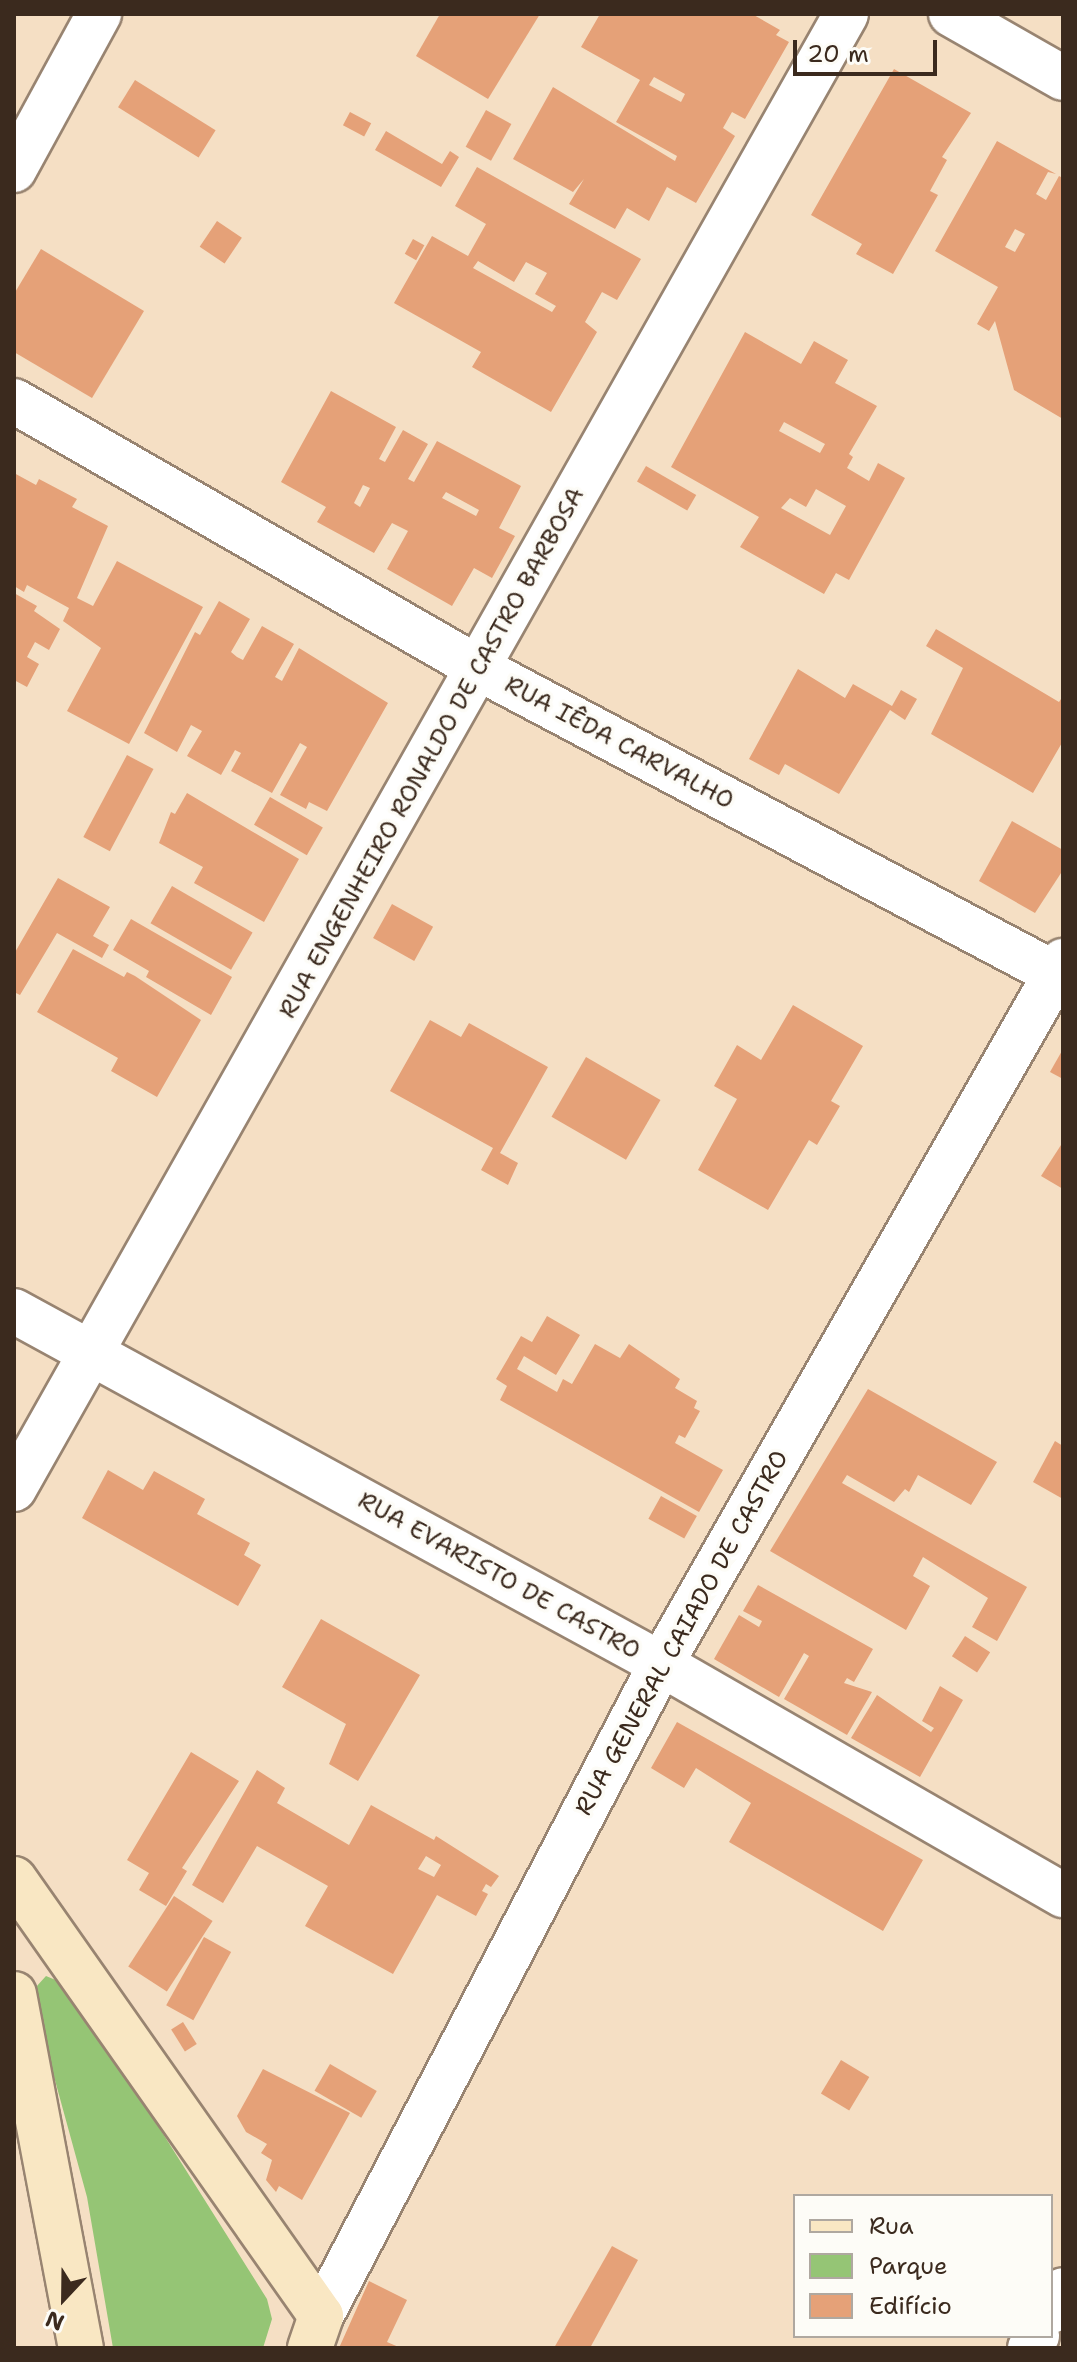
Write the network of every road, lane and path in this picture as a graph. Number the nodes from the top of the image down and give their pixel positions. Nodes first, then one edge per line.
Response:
1 (99, 14) edge
2 (846, 14) edge
3 (951, 14) edge
4 (1063, 78) edge
5 (14, 170) edge
6 (14, 401) edge
7 (480, 669) junction
8 (1061, 971) edge
9 (14, 1311) edge
10 (91, 1353) junction
11 (14, 1489) edge
12 (661, 1664) junction
13 (14, 1879) edge
14 (1063, 1895) edge
15 (14, 1994) edge
16 (1063, 2290) edge
17 (1053, 2308) edge
18 (316, 2332) edge
19 (81, 2348) edge

1 - 5 street
2 - 7 street, RUA ENGENHEIRO RONALDO DE CASTRO BARBOSA
3 - 4 street
6 - 7 street, RUA IÊDA CARVALHO
7 - 8 street, RUA IÊDA CARVALHO
7 - 10 street, RUA ENGENHEIRO RONALDO DE CASTRO BARBOSA
8 - 12 street, RUA GENERAL CAIADO DE CASTRO
9 - 10 street, RUA EVARISTO DE CASTRO
10 - 11 street, RUA ENGENHEIRO RONALDO DE CASTRO BARBOSA
10 - 12 street, RUA EVARISTO DE CASTRO
12 - 14 street, RUA EVARISTO DE CASTRO
12 - 18 street, RUA GENERAL CAIADO DE CASTRO
13 - 18 main road
15 - 19 main road
16 - 17 street

